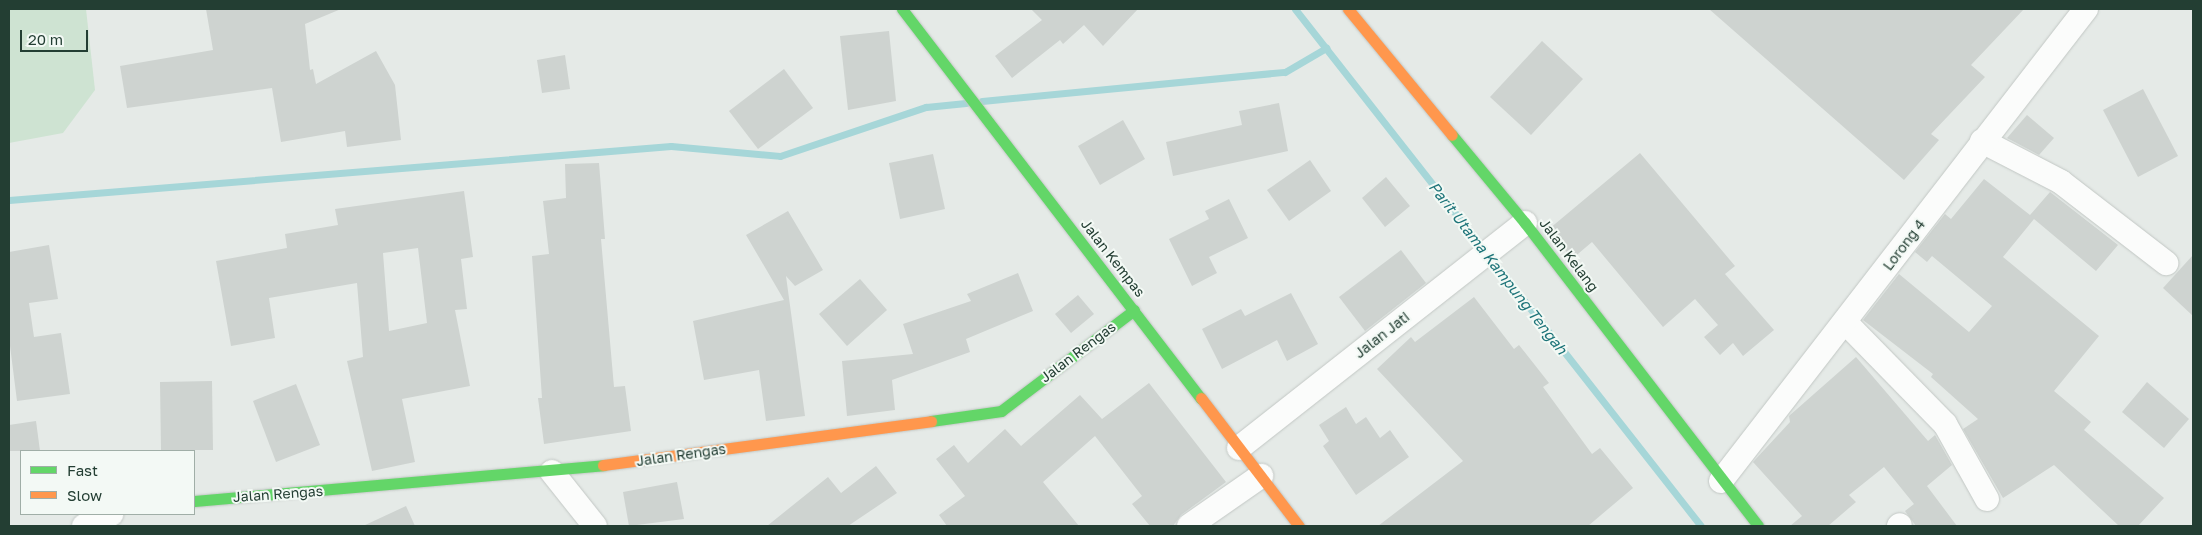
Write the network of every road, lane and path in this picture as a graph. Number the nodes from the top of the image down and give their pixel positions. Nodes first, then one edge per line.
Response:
1 (902, 9) edge
2 (1348, 9) edge
3 (2086, 9) edge
4 (1982, 141) junction
5 (1525, 223) junction
6 (2166, 263) dead end
7 (1134, 310) junction
8 (1845, 322) junction
9 (1239, 448) junction
10 (552, 472) junction
11 (1261, 476) junction
12 (1721, 481) junction
13 (1987, 498) dead end
14 (195, 501) edge
15 (109, 515) edge
16 (84, 526) edge
17 (595, 526) edge
18 (1189, 526) edge
19 (1299, 526) edge
20 (1758, 526) edge

1 - 7 street, Jalan Kempas
2 - 5 street, Jalan Kelang
3 - 4 street, Lorong 4
4 - 6 street
4 - 8 street, Lorong 4
5 - 9 street, Jalan Jati
5 - 12 street, Jalan Kelang
7 - 9 street, Jalan Kempas
7 - 10 street, Jalan Rengas
8 - 12 street, Lorong 4
8 - 13 street
9 - 11 street, Jalan Kempas
10 - 14 street, Jalan Rengas
10 - 17 street
11 - 18 street
11 - 19 street, Jalan Kempas
12 - 20 street, Jalan Kelang
15 - 16 street

